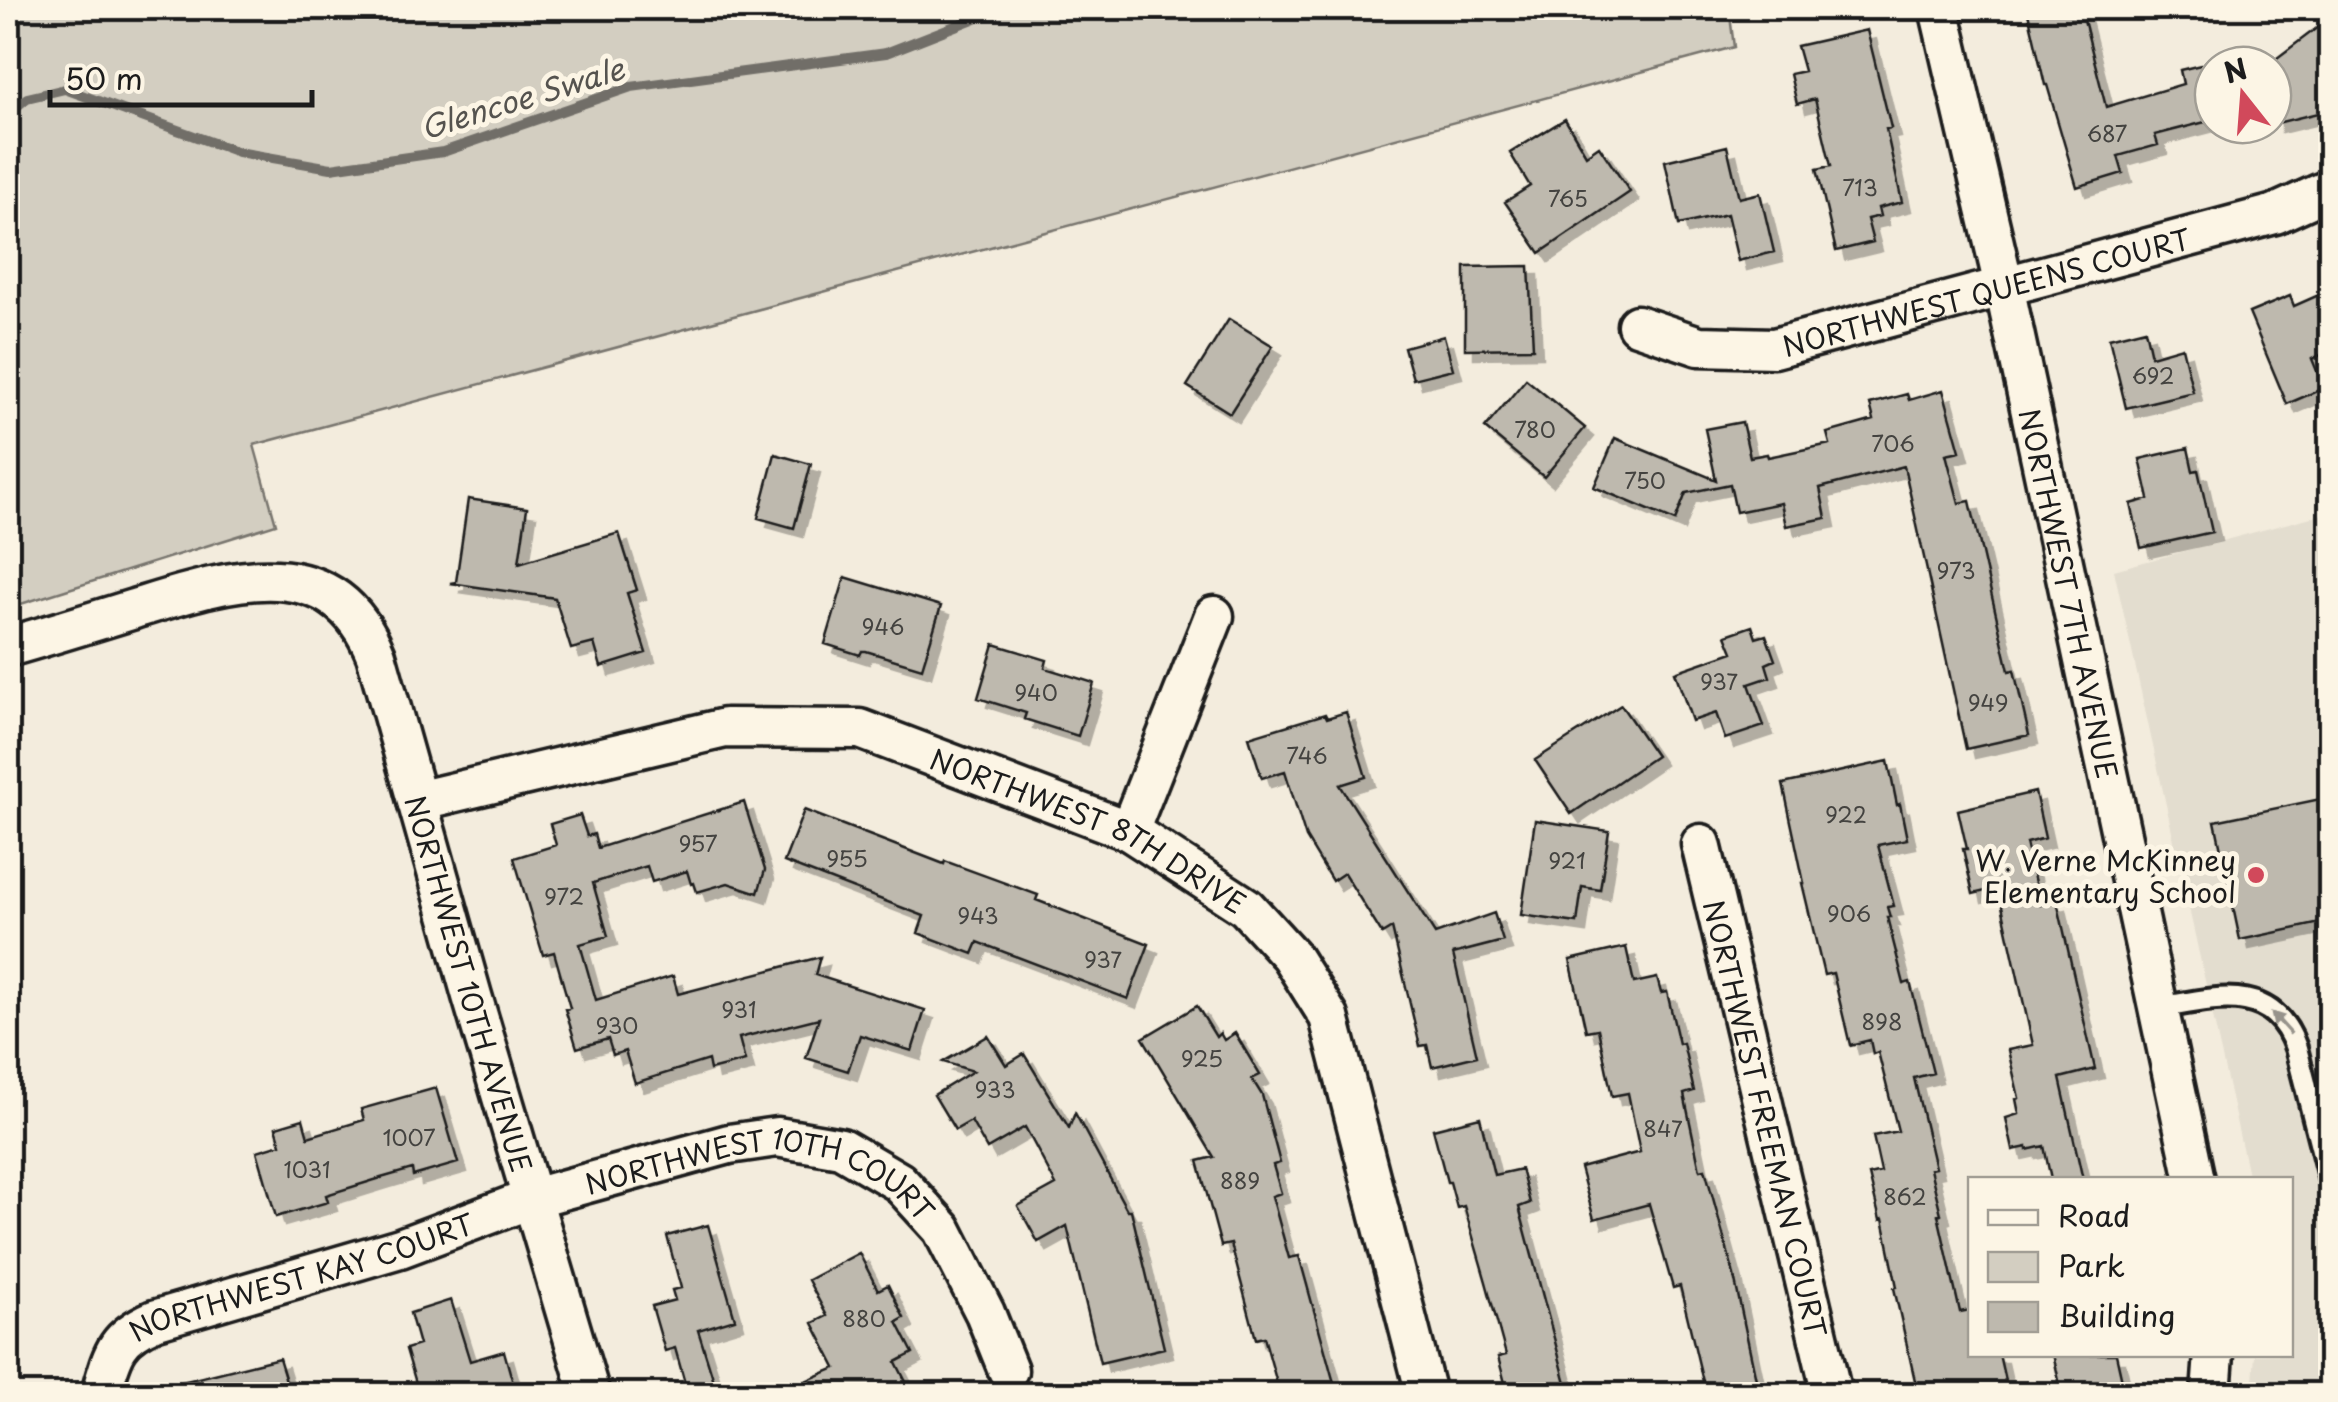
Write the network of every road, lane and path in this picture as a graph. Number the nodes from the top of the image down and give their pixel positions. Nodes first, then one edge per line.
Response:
1 (1939, 8) edge
2 (2330, 188) edge
3 (2004, 286) junction
4 (1637, 326) dead end
5 (1214, 616) dead end
6 (8, 648) edge
7 (417, 801) junction
8 (1130, 831) junction
9 (1701, 844) dead end
10 (2158, 1008) junction
11 (2193, 1177) edge
12 (2330, 1180) edge
13 (533, 1198) junction
14 (2214, 1357) edge
15 (1008, 1370) dead end
16 (102, 1390) dead end
17 (590, 1394) edge
18 (1426, 1394) edge
19 (1832, 1394) edge
20 (2211, 1394) edge

1 - 3 street, NORTHWEST 7TH AVENUE
2 - 3 street, NORTHWEST QUEENS COURT
3 - 4 street, NORTHWEST QUEENS COURT
3 - 10 street, NORTHWEST 7TH AVENUE
5 - 8 street
6 - 7 street, NORTHWEST 10TH AVENUE
7 - 8 street, NORTHWEST 8TH DRIVE
7 - 13 street, NORTHWEST 10TH AVENUE
8 - 18 street, NORTHWEST 8TH DRIVE
9 - 19 street, NORTHWEST FREEMAN COURT
10 - 11 street, NORTHWEST 7TH AVENUE
12 -> 10 lane
13 - 15 street, NORTHWEST 10TH COURT
13 - 16 street, NORTHWEST KAY COURT
13 - 17 street, NORTHWEST 10TH AVENUE
14 - 20 street

